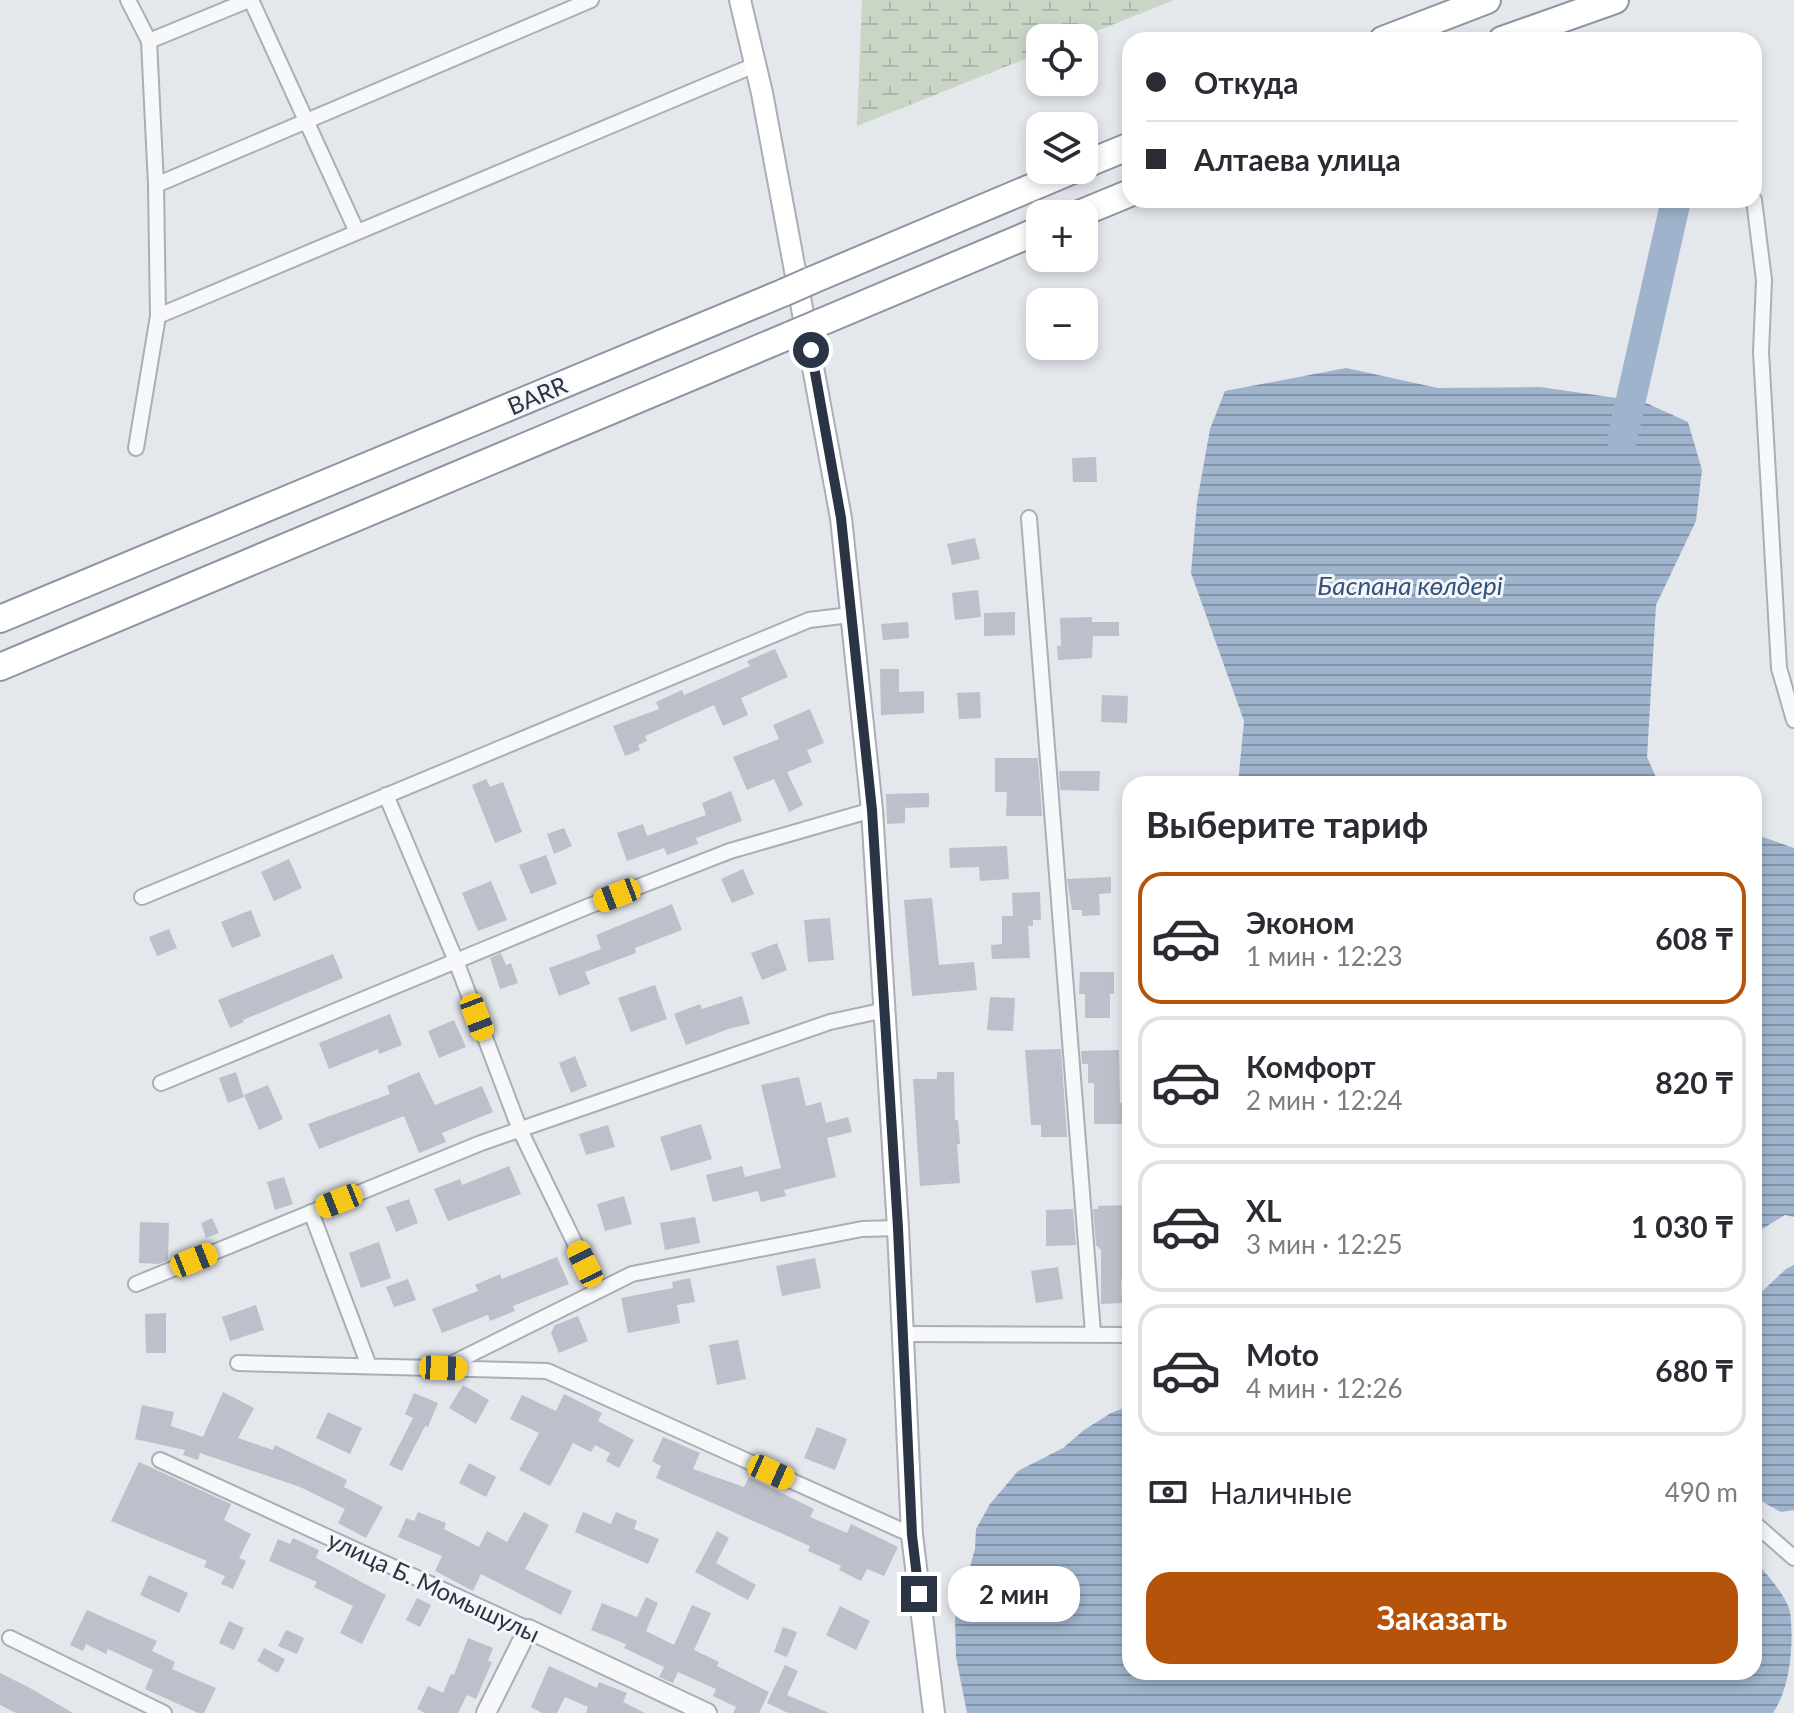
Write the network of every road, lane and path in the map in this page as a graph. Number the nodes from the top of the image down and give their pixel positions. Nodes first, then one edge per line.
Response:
1 (128, 0) edge
2 (250, 0) edge
3 (591, 0) edge
4 (740, 0) edge
5 (1487, 0) edge
6 (1611, 1) edge
7 (1404, 32) edge
8 (1524, 32) edge
9 (149, 41) junction
10 (755, 65) junction
11 (308, 120) junction
12 (1122, 149) edge
13 (1098, 159) edge
14 (1040, 184) edge
15 (156, 185) junction
16 (1122, 196) edge
17 (1098, 206) edge
18 (1755, 208) edge
19 (357, 232) junction
20 (1026, 236) edge
21 (158, 316) junction
22 (136, 448) dead end
23 (1029, 518) dead end
24 (850, 615) junction
25 (0, 619) edge
26 (0, 667) edge
27 (1794, 720) edge
28 (386, 795) junction
29 (872, 810) junction
30 (142, 897) dead end
31 (456, 961) junction
32 (885, 1010) junction
33 (161, 1083) dead end
34 (520, 1130) junction
35 (311, 1212) junction
36 (898, 1228) junction
37 (136, 1284) dead end
38 (598, 1291) junction
39 (1093, 1333) junction
40 (903, 1334) junction
41 (1122, 1335) edge
42 (238, 1363) dead end
43 (369, 1366) junction
44 (443, 1368) junction
45 (160, 1460) dead end
46 (1762, 1530) edge
47 (912, 1535) junction
48 (1794, 1558) edge
49 (528, 1629) junction
50 (10, 1638) dead end
51 (164, 1713) edge
52 (486, 1713) edge
53 (707, 1713) edge
54 (934, 1713) edge

1 - 9 street
2 - 9 street
2 - 11 street
3 - 11 street
4 - 10 main road
5 - 7 highway
6 - 8 highway
9 - 15 street
10 - 19 street
10 - 24 main road
11 - 15 street
11 - 19 street
12 - 13 highway
14 - 25 highway, BARR, bridge
15 - 21 street
16 - 17 highway
18 - 27 street
19 - 21 street
20 - 26 highway, BARR, bridge
21 - 22 street
23 - 39 street
24 - 28 street
24 - 29 main road
28 - 30 street
28 - 31 street
29 - 31 street
29 - 32 main road
31 - 33 street
31 - 34 street
32 - 34 street
32 - 36 main road
34 - 35 street
34 - 38 street
35 - 37 street
35 - 43 street
36 - 38 street
36 - 40 main road
38 - 44 street
39 - 40 street
39 - 41 street
40 - 47 main road
42 - 43 street
43 - 44 street
44 - 47 street
45 - 49 street, улица Б. Момышулы
46 - 48 street
47 - 54 main road
49 - 52 street
49 - 53 street, улица Б. Момышулы
50 - 51 street

